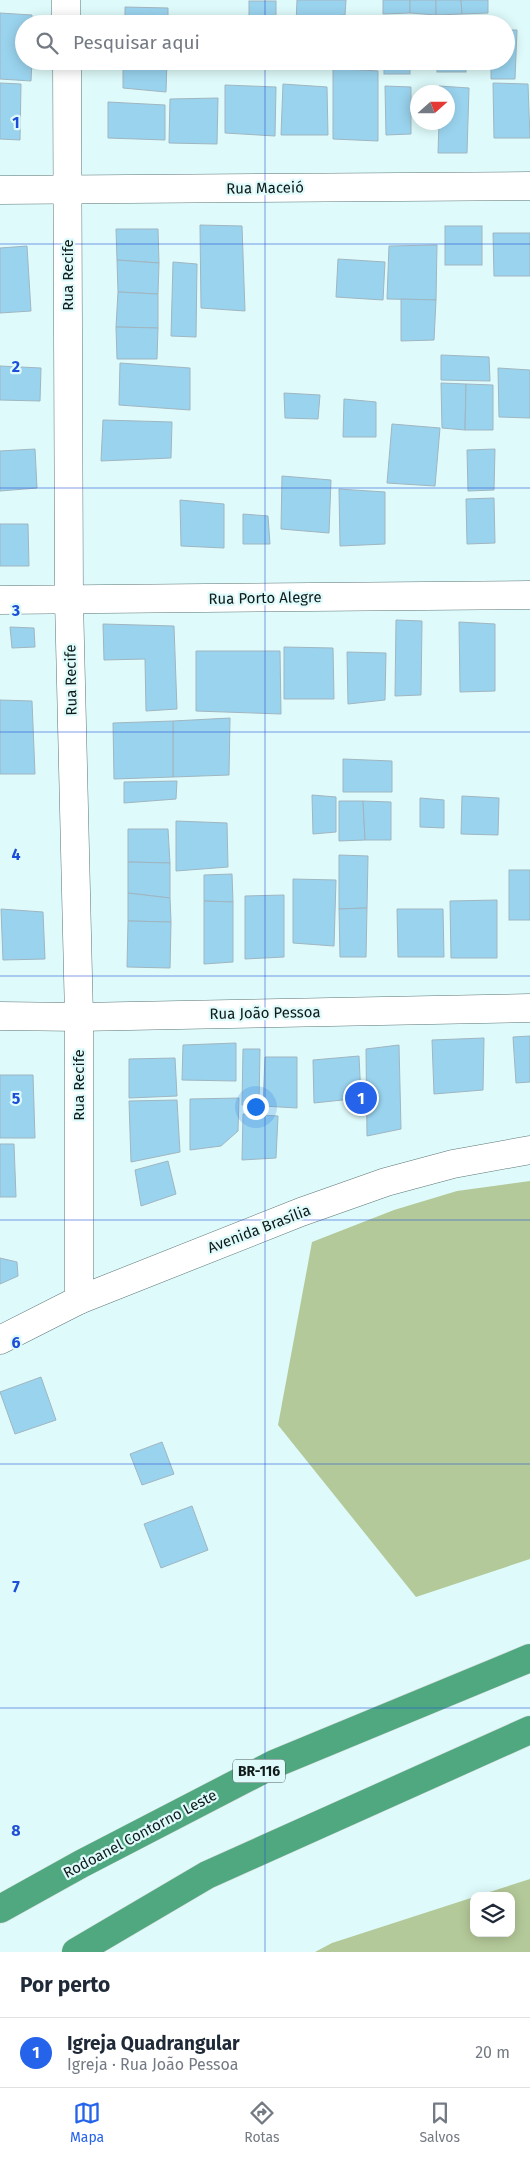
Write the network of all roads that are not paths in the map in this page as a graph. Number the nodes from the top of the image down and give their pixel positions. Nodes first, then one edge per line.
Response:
1 (66, 0) edge
2 (66, 15) edge
3 (66, 70) edge
4 (530, 186) edge
5 (0, 190) edge
6 (68, 190) junction
7 (530, 595) edge
8 (0, 600) edge
9 (69, 600) junction
10 (530, 1008) edge
11 (0, 1016) edge
12 (79, 1017) junction
13 (530, 1150) edge
14 (79, 1300) junction
15 (0, 1340) edge
16 (530, 1658) edge
17 (530, 1730) edge
18 (0, 1909) edge
19 (76, 1952) edge

1 - 2 street
3 - 6 street, Rua Recife
4 - 6 street, Rua Maceió
5 - 6 street, Rua Maceió
6 - 9 street, Rua Recife
7 - 9 street, Rua Porto Alegre
8 - 9 street, Rua Porto Alegre
9 - 12 street, Rua Recife
10 - 12 street, Rua João Pessoa
11 - 12 street, Rua João Pessoa
12 - 14 street, Rua Recife
13 - 14 street, Avenida Brasília
14 - 15 street, Avenida Brasília
16 - 18 highway, Rodoanel Contorno Leste / BR-116
17 - 19 highway

